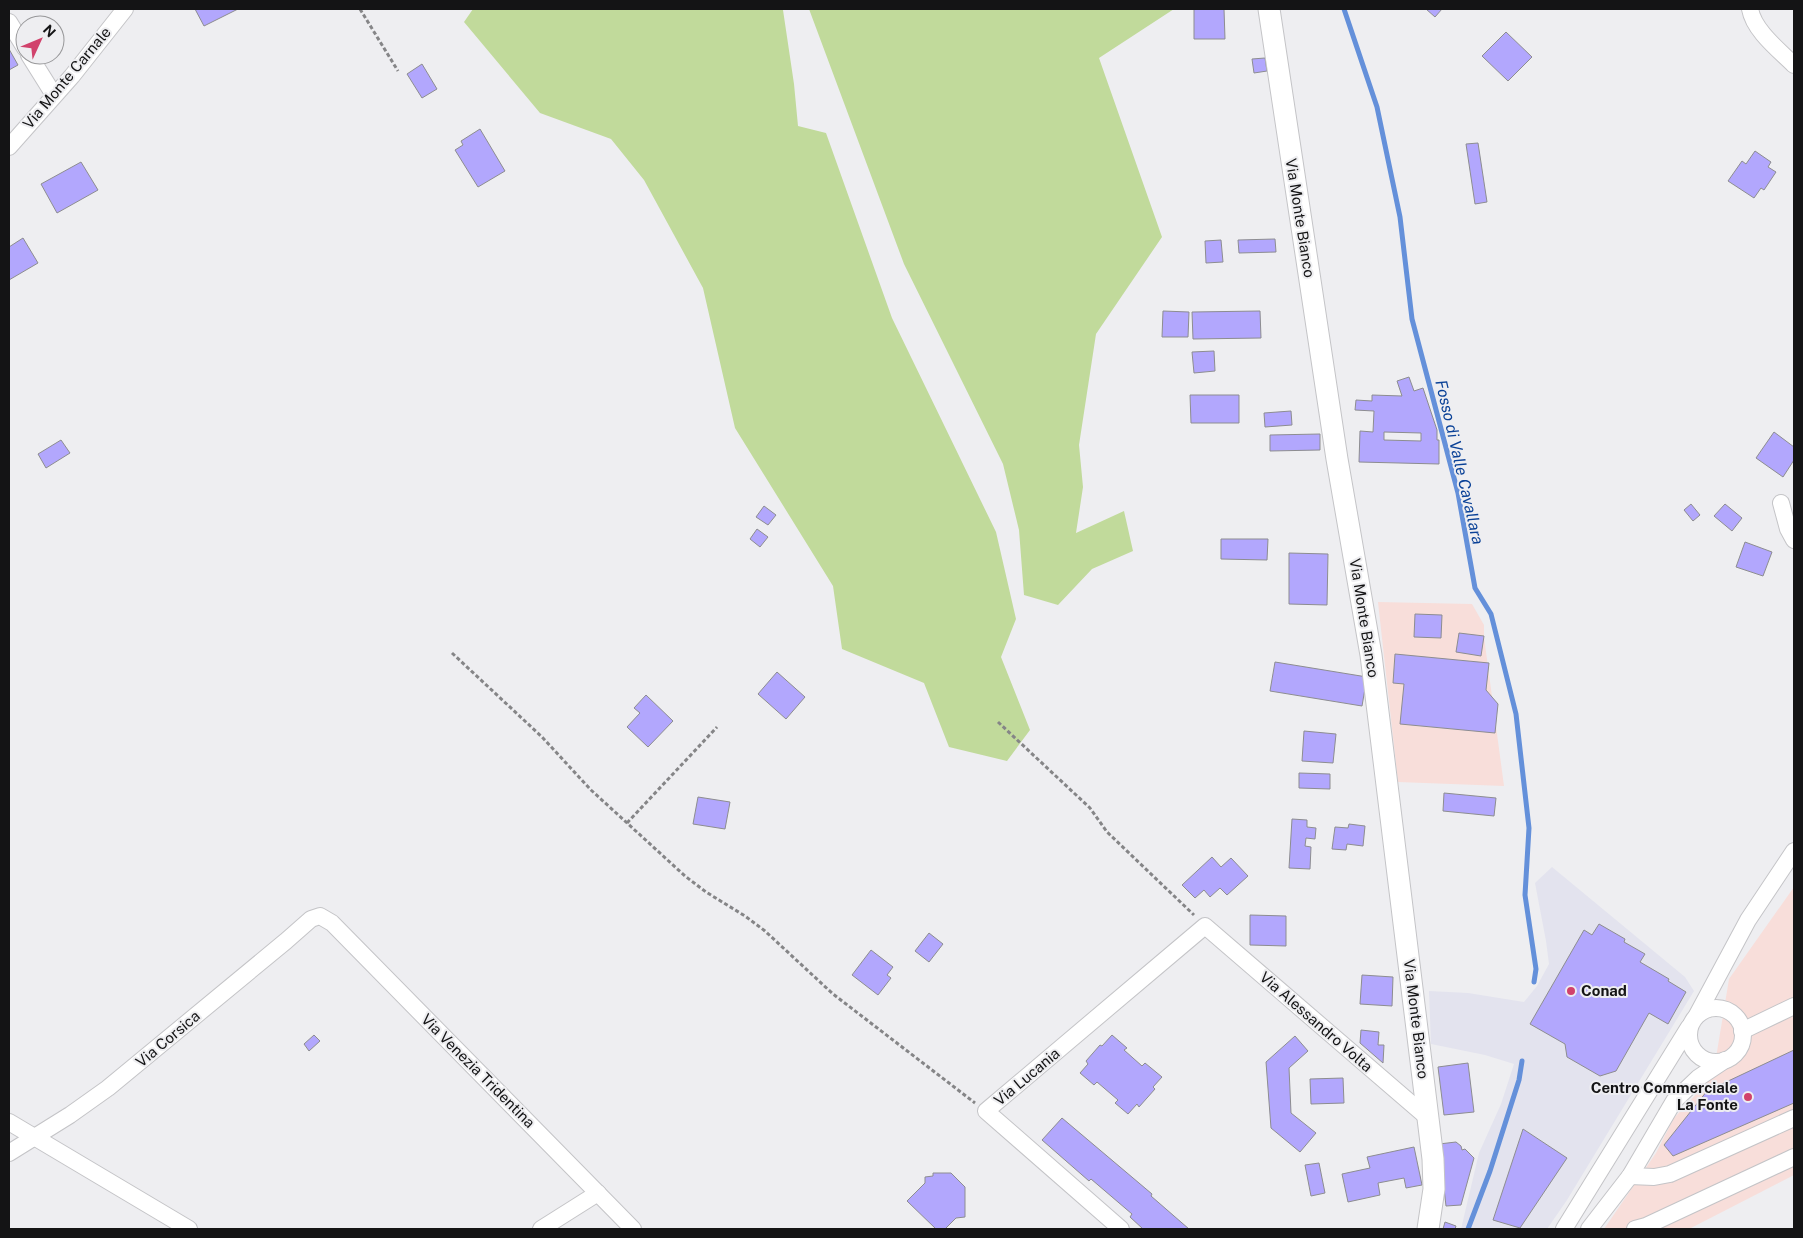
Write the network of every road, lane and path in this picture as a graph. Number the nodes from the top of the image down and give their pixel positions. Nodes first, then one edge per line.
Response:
1 (125, 9) edge
2 (360, 9) edge
3 (1268, 9) edge
4 (1750, 9) edge
5 (35, 65) edge
6 (1794, 65) edge
7 (398, 71) dead end
8 (54, 95) junction
9 (9, 148) edge
10 (1781, 503) dead end
11 (1794, 540) edge
12 (452, 653) dead end
13 (998, 722) dead end
14 (717, 727) dead end
15 (628, 823) junction
16 (1794, 851) edge
17 (320, 916) joint
18 (1205, 926) junction
19 (1717, 978) junction
20 (1723, 1008) junction
21 (1790, 1013) edge
22 (1693, 1021) junction
23 (1742, 1030) junction
24 (1725, 1060) junction
25 (986, 1111) junction
26 (1428, 1118) junction
27 (1794, 1118) edge
28 (9, 1122) edge
29 (35, 1137) junction
30 (9, 1153) edge
31 (1794, 1157) edge
32 (1630, 1176) junction
33 (598, 1193) junction
34 (189, 1229) edge
35 (541, 1229) edge
36 (633, 1229) edge
37 (1121, 1229) edge
38 (1428, 1229) edge
39 (1564, 1229) edge
40 (1589, 1229) edge
41 (1635, 1229) edge

1 - 8 street, Via Monte Carnale
2 - 7 path
3 - 26 main road, Via Monte Bianco
4 - 6 street
5 - 8 street
8 - 9 street, Via Monte Carnale
10 - 11 street
12 - 15 path
13 - 18 path
14 - 15 path
15 - 25 path
16 - 19 street
17 - 29 street, Via Corsica
17 - 33 street, Via Venezia Tridentina
18 - 25 street, Via Lucania
18 - 26 street, Via Alessandro Volta
19 - 20 street
19 - 22 street
20 - 22 street
20 - 23 street
21 - 23 street
22 - 24 street
22 - 39 street
23 - 24 street
24 - 32 street
25 - 37 street, Via Lucania
26 - 38 main road, Via Monte Bianco
27 - 32 street
28 - 29 street
29 - 30 street, Via Corsica
29 - 34 street
31 - 41 street
32 - 40 street
33 - 35 street
33 - 36 street, Via Venezia Tridentina

